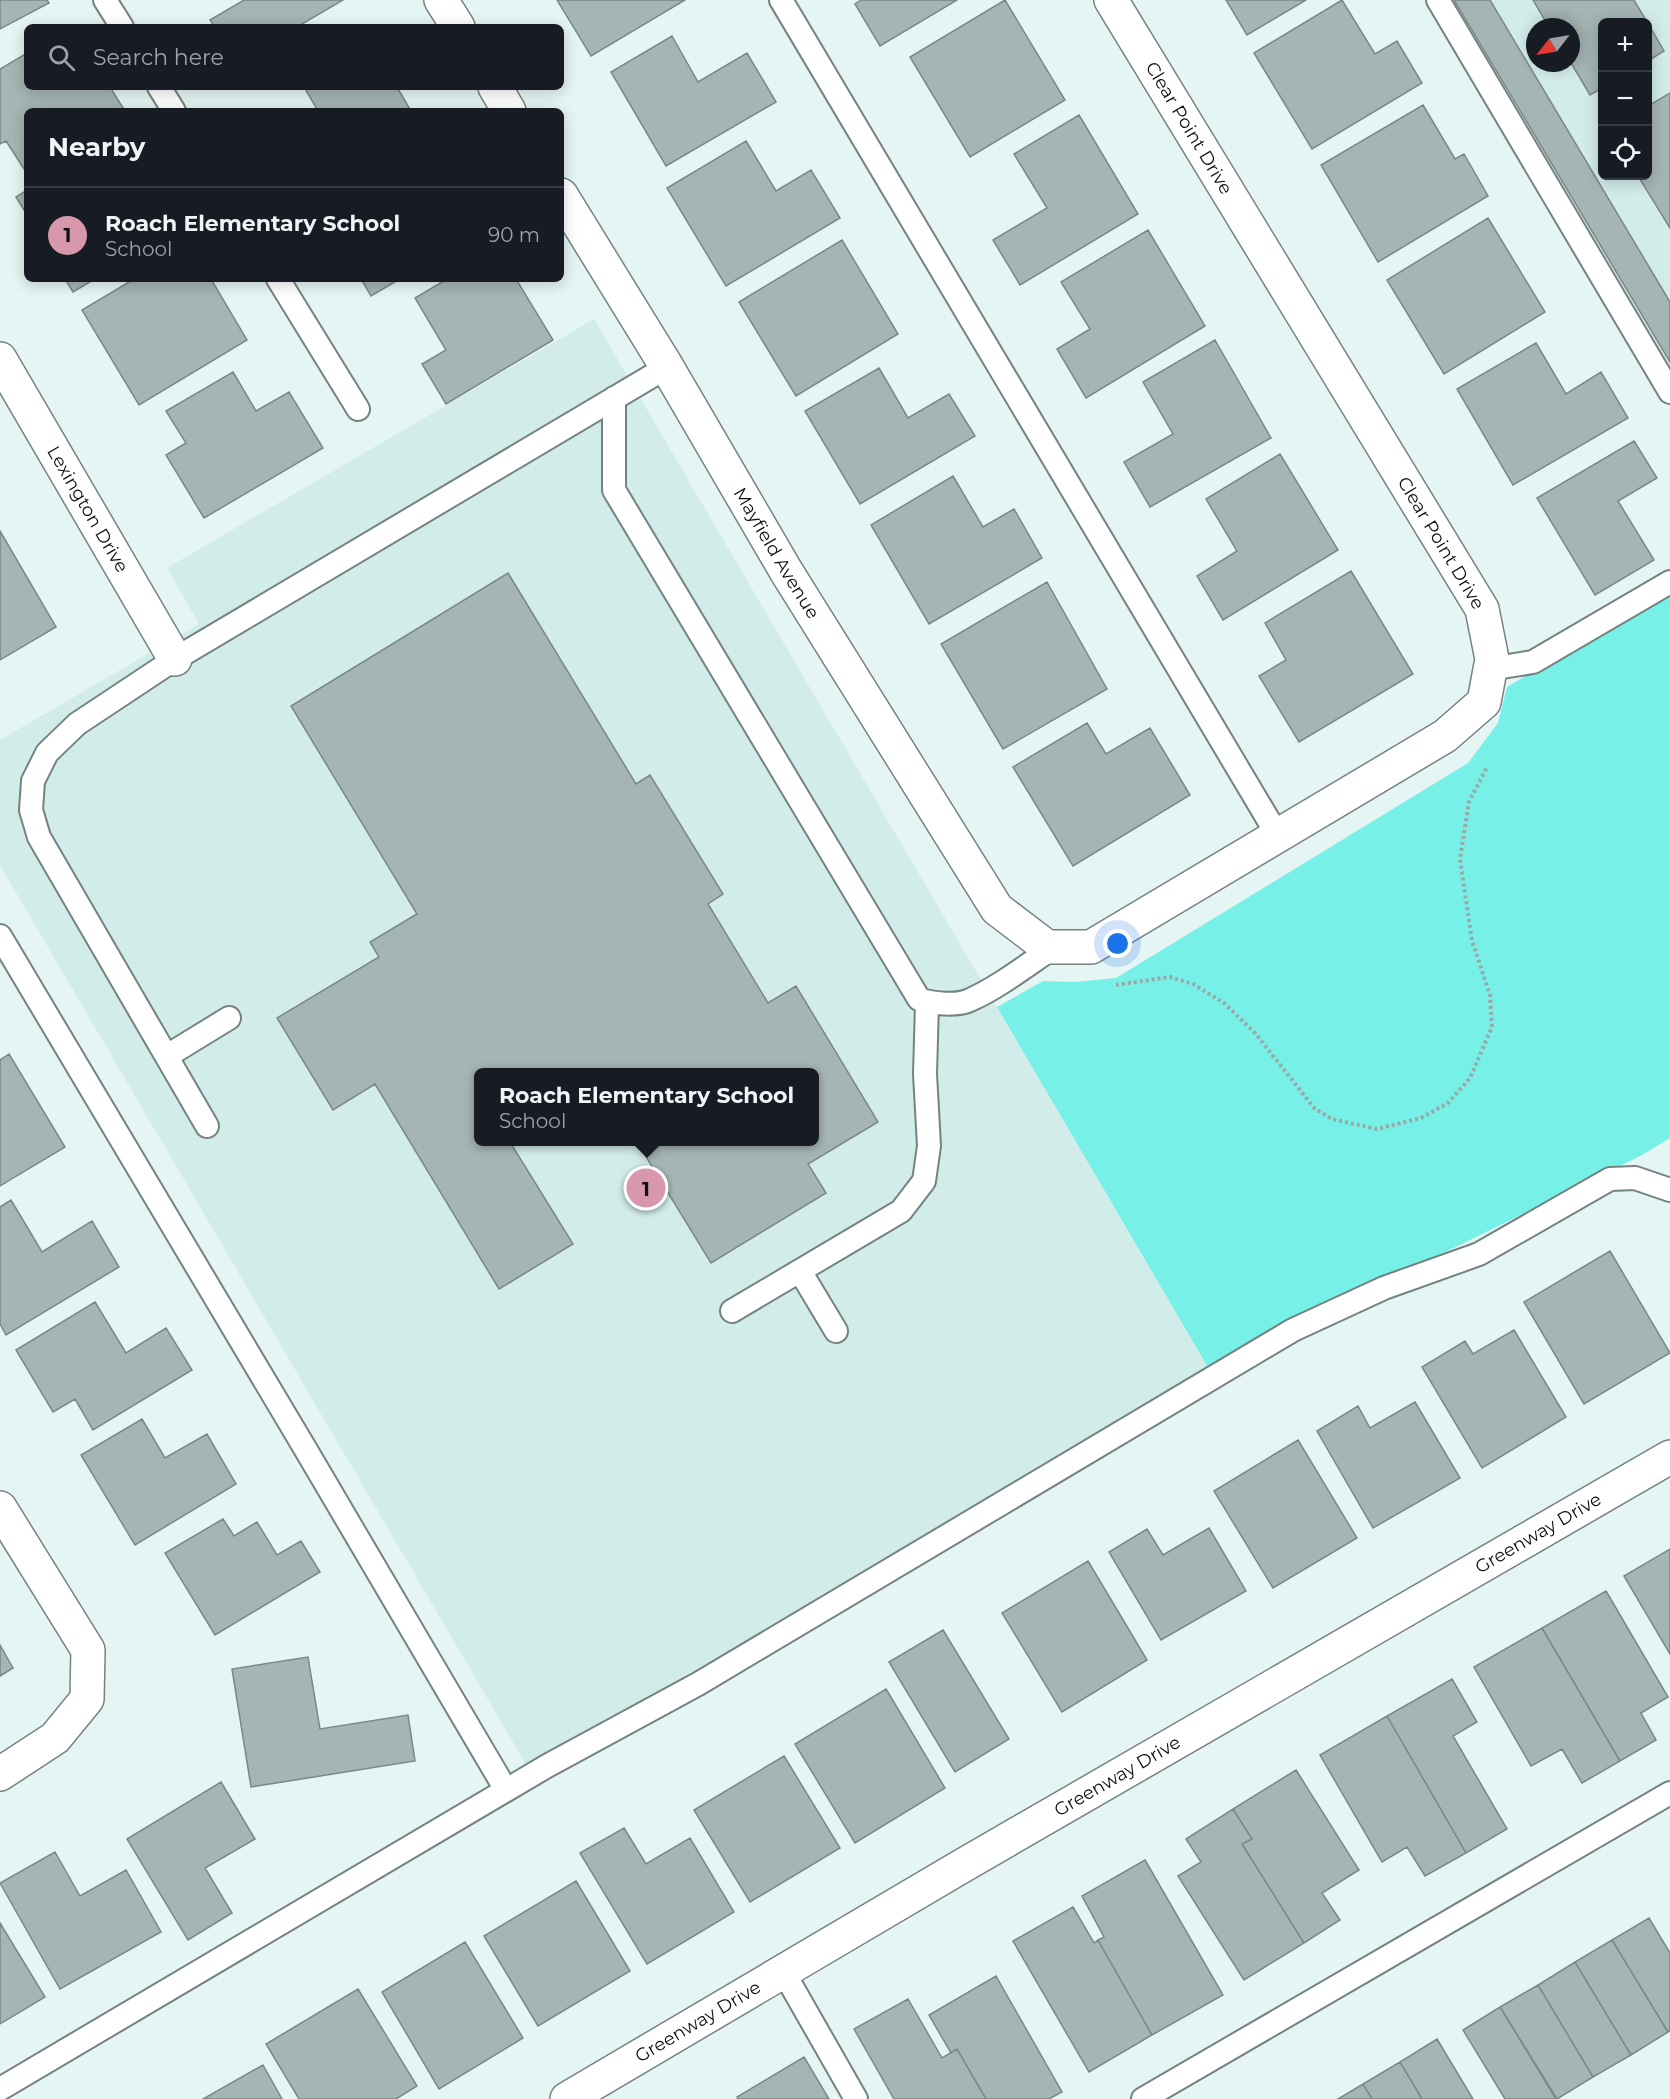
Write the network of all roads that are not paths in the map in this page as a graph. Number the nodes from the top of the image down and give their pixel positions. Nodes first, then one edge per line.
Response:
1 (105, 0) edge
2 (441, 0) edge
3 (781, 0) edge
4 (1111, 0) edge
5 (1438, 0) edge
6 (120, 24) edge
7 (456, 24) edge
8 (161, 90) edge
9 (497, 90) edge
10 (172, 108) edge
11 (507, 108) edge
12 (564, 200) edge
13 (280, 282) edge
14 (0, 359) edge
15 (667, 367) junction
16 (1670, 392) edge
17 (614, 398) junction
18 (358, 409) dead end
19 (1670, 582) edge
20 (175, 659) junction
21 (1490, 669) junction
22 (1278, 836) junction
23 (997, 909) joint
24 (0, 936) edge
25 (1054, 947) junction
26 (927, 1003) junction
27 (229, 1018) dead end
28 (166, 1056) junction
29 (207, 1126) dead end
30 (1670, 1190) edge
31 (800, 1271) junction
32 (732, 1311) dead end
33 (836, 1331) dead end
34 (1670, 1457) edge
35 (0, 1508) edge
36 (0, 1774) edge
37 (506, 1790) junction
38 (1670, 1793) edge
39 (783, 1971) junction
40 (0, 2089) edge
41 (567, 2099) edge
42 (856, 2099) edge
43 (1143, 2099) edge

1 - 6 lane
2 - 7 street
3 - 22 lane
4 - 21 street, Clear Point Drive
5 - 16 lane
8 - 10 lane
9 - 11 street
12 - 15 street, Mayfield Avenue
13 - 18 lane
14 - 20 street, Lexington Drive
15 - 17 lane
15 - 23 street, Mayfield Avenue
17 - 20 lane
17 - 26 lane
19 - 21 lane
20 - 28 lane
21 - 22 street, Clear Point Drive
22 - 25 street, Clear Point Drive
23 - 25 street, Clear Point Drive
24 - 37 lane
25 - 26 lane
26 - 31 lane
27 - 28 lane
28 - 29 lane
30 - 37 lane
31 - 32 lane
31 - 33 lane
34 - 39 street, Greenway Drive
35 - 36 street
37 - 40 lane
38 - 43 lane
39 - 41 street, Greenway Drive
39 - 42 lane

